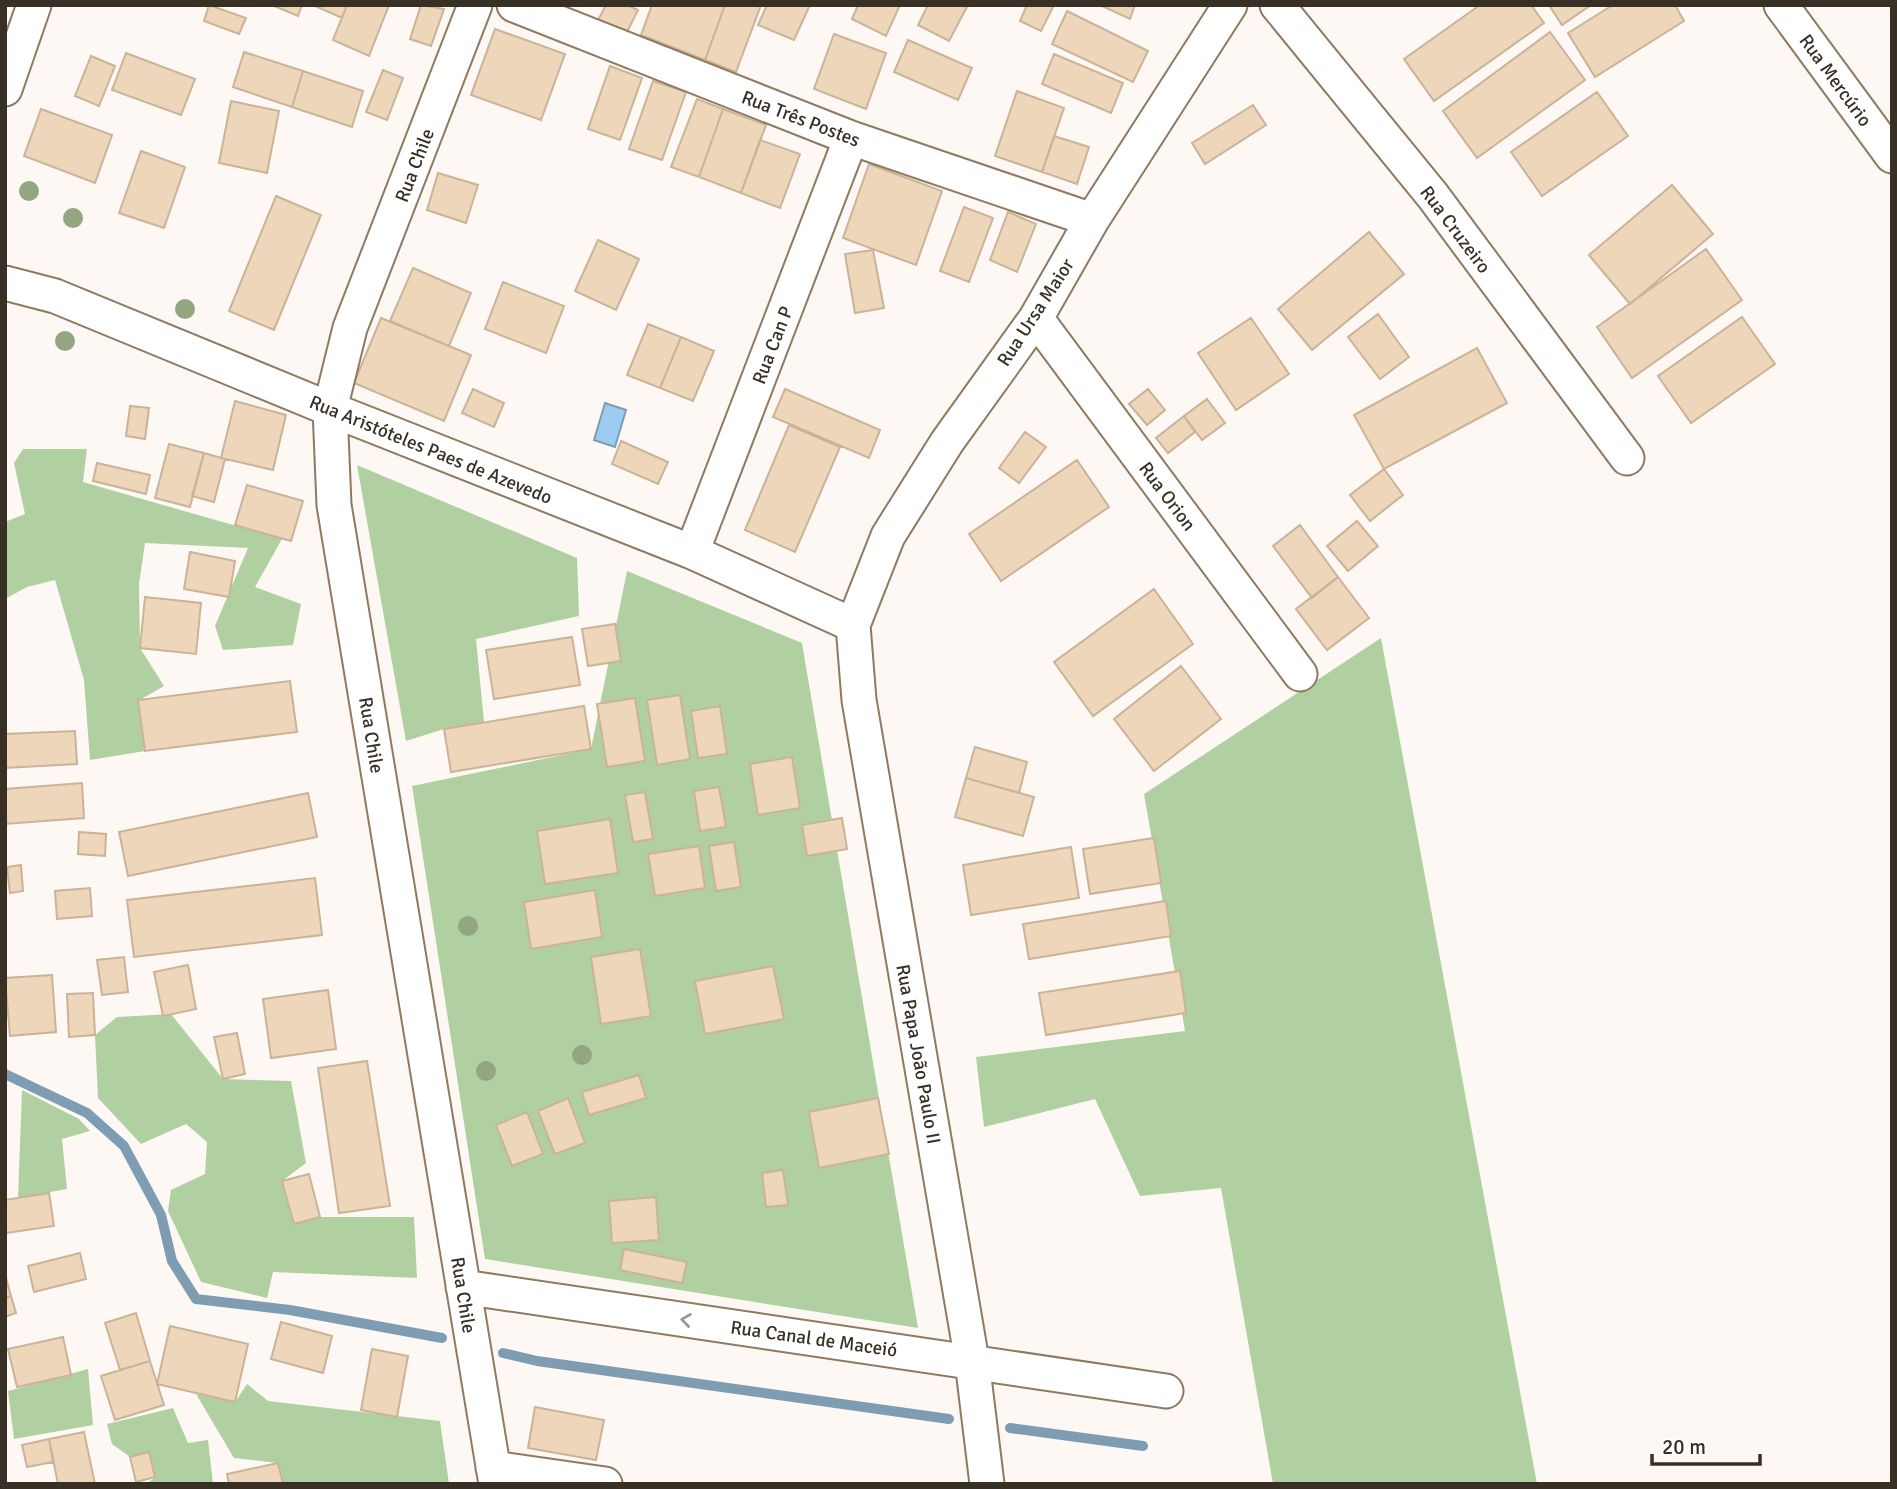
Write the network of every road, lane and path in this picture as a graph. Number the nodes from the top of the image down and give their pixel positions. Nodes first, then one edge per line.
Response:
1 (34, 5) edge
2 (475, 5) edge
3 (514, 5) edge
4 (1230, 5) edge
5 (1277, 5) edge
6 (1781, 5) edge
7 (5, 89) edge
8 (851, 138) junction
9 (1892, 156) edge
10 (1092, 220) junction
11 (5, 283) edge
12 (1036, 318) junction
13 (330, 410) junction
14 (1627, 458) dead end
15 (692, 552) junction
16 (853, 625) junction
17 (1300, 674) dead end
18 (463, 1287) junction
19 (972, 1361) junction
20 (1166, 1391) dead end
21 (494, 1476) edge
22 (605, 1484) edge
23 (987, 1484) edge

1 - 7 street
2 - 13 street, Rua Chile
3 - 8 street, Rua Três Postes
4 - 10 street, Rua Ursa Maior
5 - 14 street, Rua Cruzeiro
6 - 9 street, Rua Mercúrio
8 - 10 street, Rua Três Postes
8 - 15 street, Rua Can P
10 - 12 street, Rua Ursa Maior
11 - 13 street, Rua Aristóteles Paes de Azevedo
12 - 16 street, Rua Ursa Maior
12 - 17 street, Rua Orion
13 - 15 street, Rua Aristóteles Paes de Azevedo
13 - 18 street, Rua Chile
15 - 16 street, Rua Aristóteles Paes de Azevedo
16 - 19 street, Rua Papa João Paulo II
19 -> 18 street, Rua Canal de Maceió
18 - 21 street, Rua Chile
19 - 20 street, Rua Canal de Maceió
19 - 23 street, Rua Papa João Paulo II
21 - 22 street

